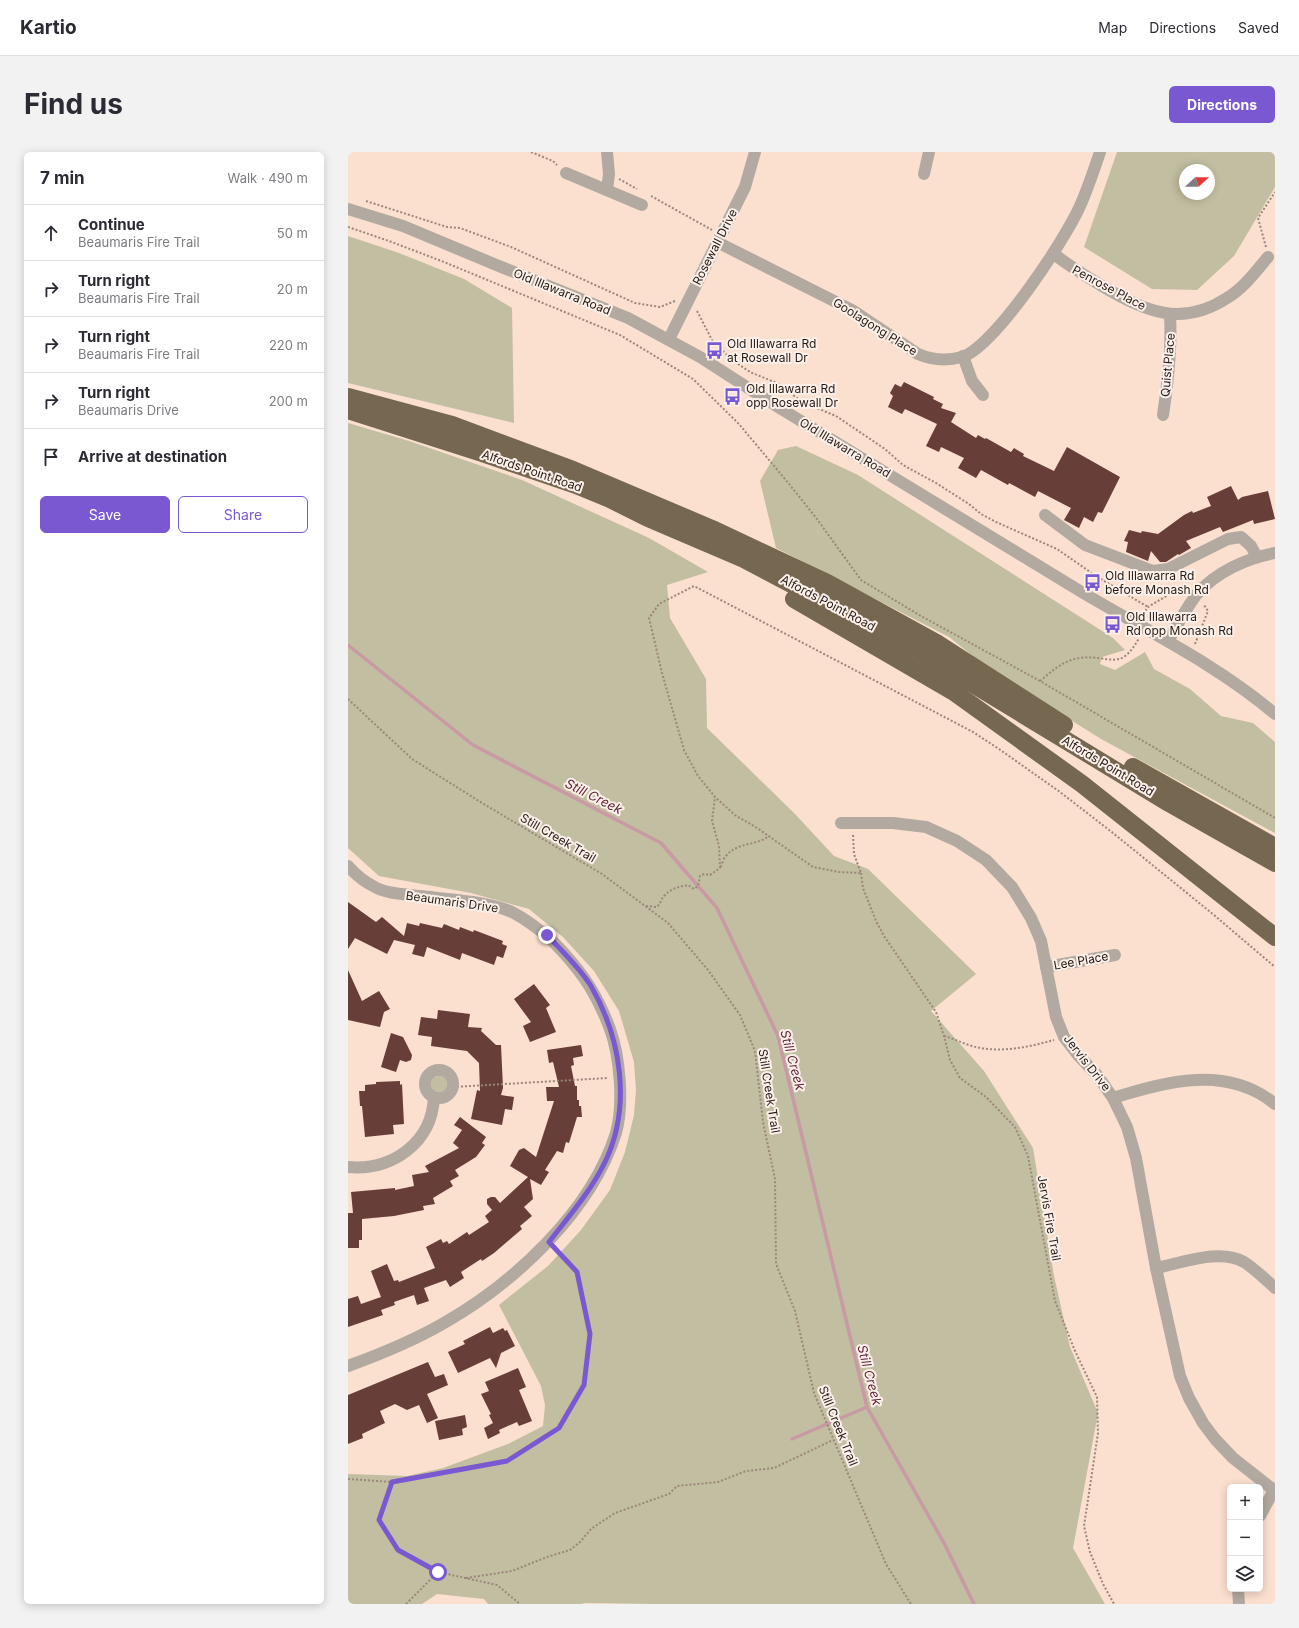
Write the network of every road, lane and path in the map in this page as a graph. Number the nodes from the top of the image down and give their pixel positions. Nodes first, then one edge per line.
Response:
1 (531, 152) edge
2 (607, 152) edge
3 (755, 152) edge
4 (929, 152) edge
5 (1100, 152) edge
6 (566, 172) joint
7 (610, 174) junction
8 (924, 174) dead end
9 (607, 190) junction
10 (643, 192) dead end
11 (1275, 192) edge
12 (646, 200) joint
13 (348, 209) edge
14 (348, 227) edge
15 (719, 238) junction
16 (1054, 254) junction
17 (1268, 257) joint
18 (1170, 314) junction
19 (669, 339) junction
20 (963, 356) junction
21 (984, 395) dead end
22 (348, 397) edge
23 (348, 410) edge
24 (1163, 415) dead end
25 (1045, 515) dead end
26 (648, 518) junction
27 (1275, 553) edge
28 (1257, 558) junction
29 (1196, 595) junction
30 (1141, 626) junction
31 (1168, 641) junction
32 (1201, 647) dead end
33 (1040, 680) junction
34 (348, 699) edge
35 (1275, 714) edge
36 (715, 797) junction
37 (1275, 818) edge
38 (841, 823) joint
39 (769, 836) junction
40 (1274, 859) edge
41 (348, 866) edge
42 (720, 868) junction
43 (861, 873) junction
44 (644, 906) junction
45 (1275, 938) edge
46 (1115, 955) dead end
47 (1275, 966) edge
48 (1046, 967) junction
49 (944, 1036) junction
50 (1064, 1036) junction
51 (620, 1077) junction
52 (453, 1087) junction
53 (434, 1097) junction
54 (1113, 1098) junction
55 (1275, 1104) edge
56 (348, 1167) edge
57 (549, 1242) junction
58 (1156, 1268) junction
59 (1275, 1288) edge
60 (348, 1366) edge
61 (834, 1440) junction
62 (348, 1479) edge
63 (392, 1482) junction
64 (1275, 1490) edge
65 (1263, 1511) edge
66 (438, 1572) junction
67 (466, 1578) junction
68 (1238, 1592) edge
69 (406, 1604) edge
70 (520, 1604) edge
71 (912, 1604) edge
72 (1114, 1604) edge
73 (1239, 1604) edge

1 - 6 path
2 - 7 street
3 - 15 street, Rosewall Drive
4 - 8 street
5 - 16 street, Goolagong Place
6 - 9 street
7 - 9 street
7 - 10 path
9 - 12 street
11 - 17 path
12 - 15 path
13 - 19 street, Old Illawarra Road
14 - 33 path
15 - 19 street, Rosewall Drive
15 - 20 street, Goolagong Place
16 - 18 street, Penrose Place
16 - 20 street, Goolagong Place
17 - 18 street, Penrose Place
18 - 24 street, Quist Place
19 - 30 street, Old Illawarra Road
20 - 21 street
22 - 40 highway, Alfords Point Road
23 - 26 highway, Alfords Point Road
25 - 28 street
26 - 40 highway, Alfords Point Road
26 - 45 highway
27 - 28 street
28 - 29 street
29 - 30 path
29 - 31 street
29 - 32 path
30 - 31 street, Old Illawarra Road
30 - 33 path
31 - 35 street, Old Illawarra Road
33 - 37 path
34 - 44 path, Still Creek Trail
36 - 39 path
36 - 42 path
36 - 47 path
38 - 43 path, Jervis Fire Trail
38 - 48 street, Jervis Drive
39 - 42 path
39 - 43 path
41 - 51 street, Beaumaris Drive
42 - 44 path
43 - 49 path, Jervis Fire Trail
44 - 61 path, Still Creek Trail
46 - 48 street, Lee Place
48 - 50 street, Jervis Drive
49 - 50 path
49 - 72 path, Jervis Fire Trail
50 - 54 street, Jervis Drive
51 - 52 path
51 - 57 street, Beaumaris Drive
52 - 53 street
52 - 53 street
53 - 56 street
54 - 55 street
54 - 58 street, Jervis Drive
57 - 60 street, Beaumaris Drive
57 - 63 path
58 - 59 street
58 - 64 street, Jervis Drive
61 - 67 path
61 - 71 path, Still Creek Trail
62 - 63 path
63 - 66 path
64 - 65 street
66 - 67 path
66 - 69 path
67 - 70 path
68 - 73 street

